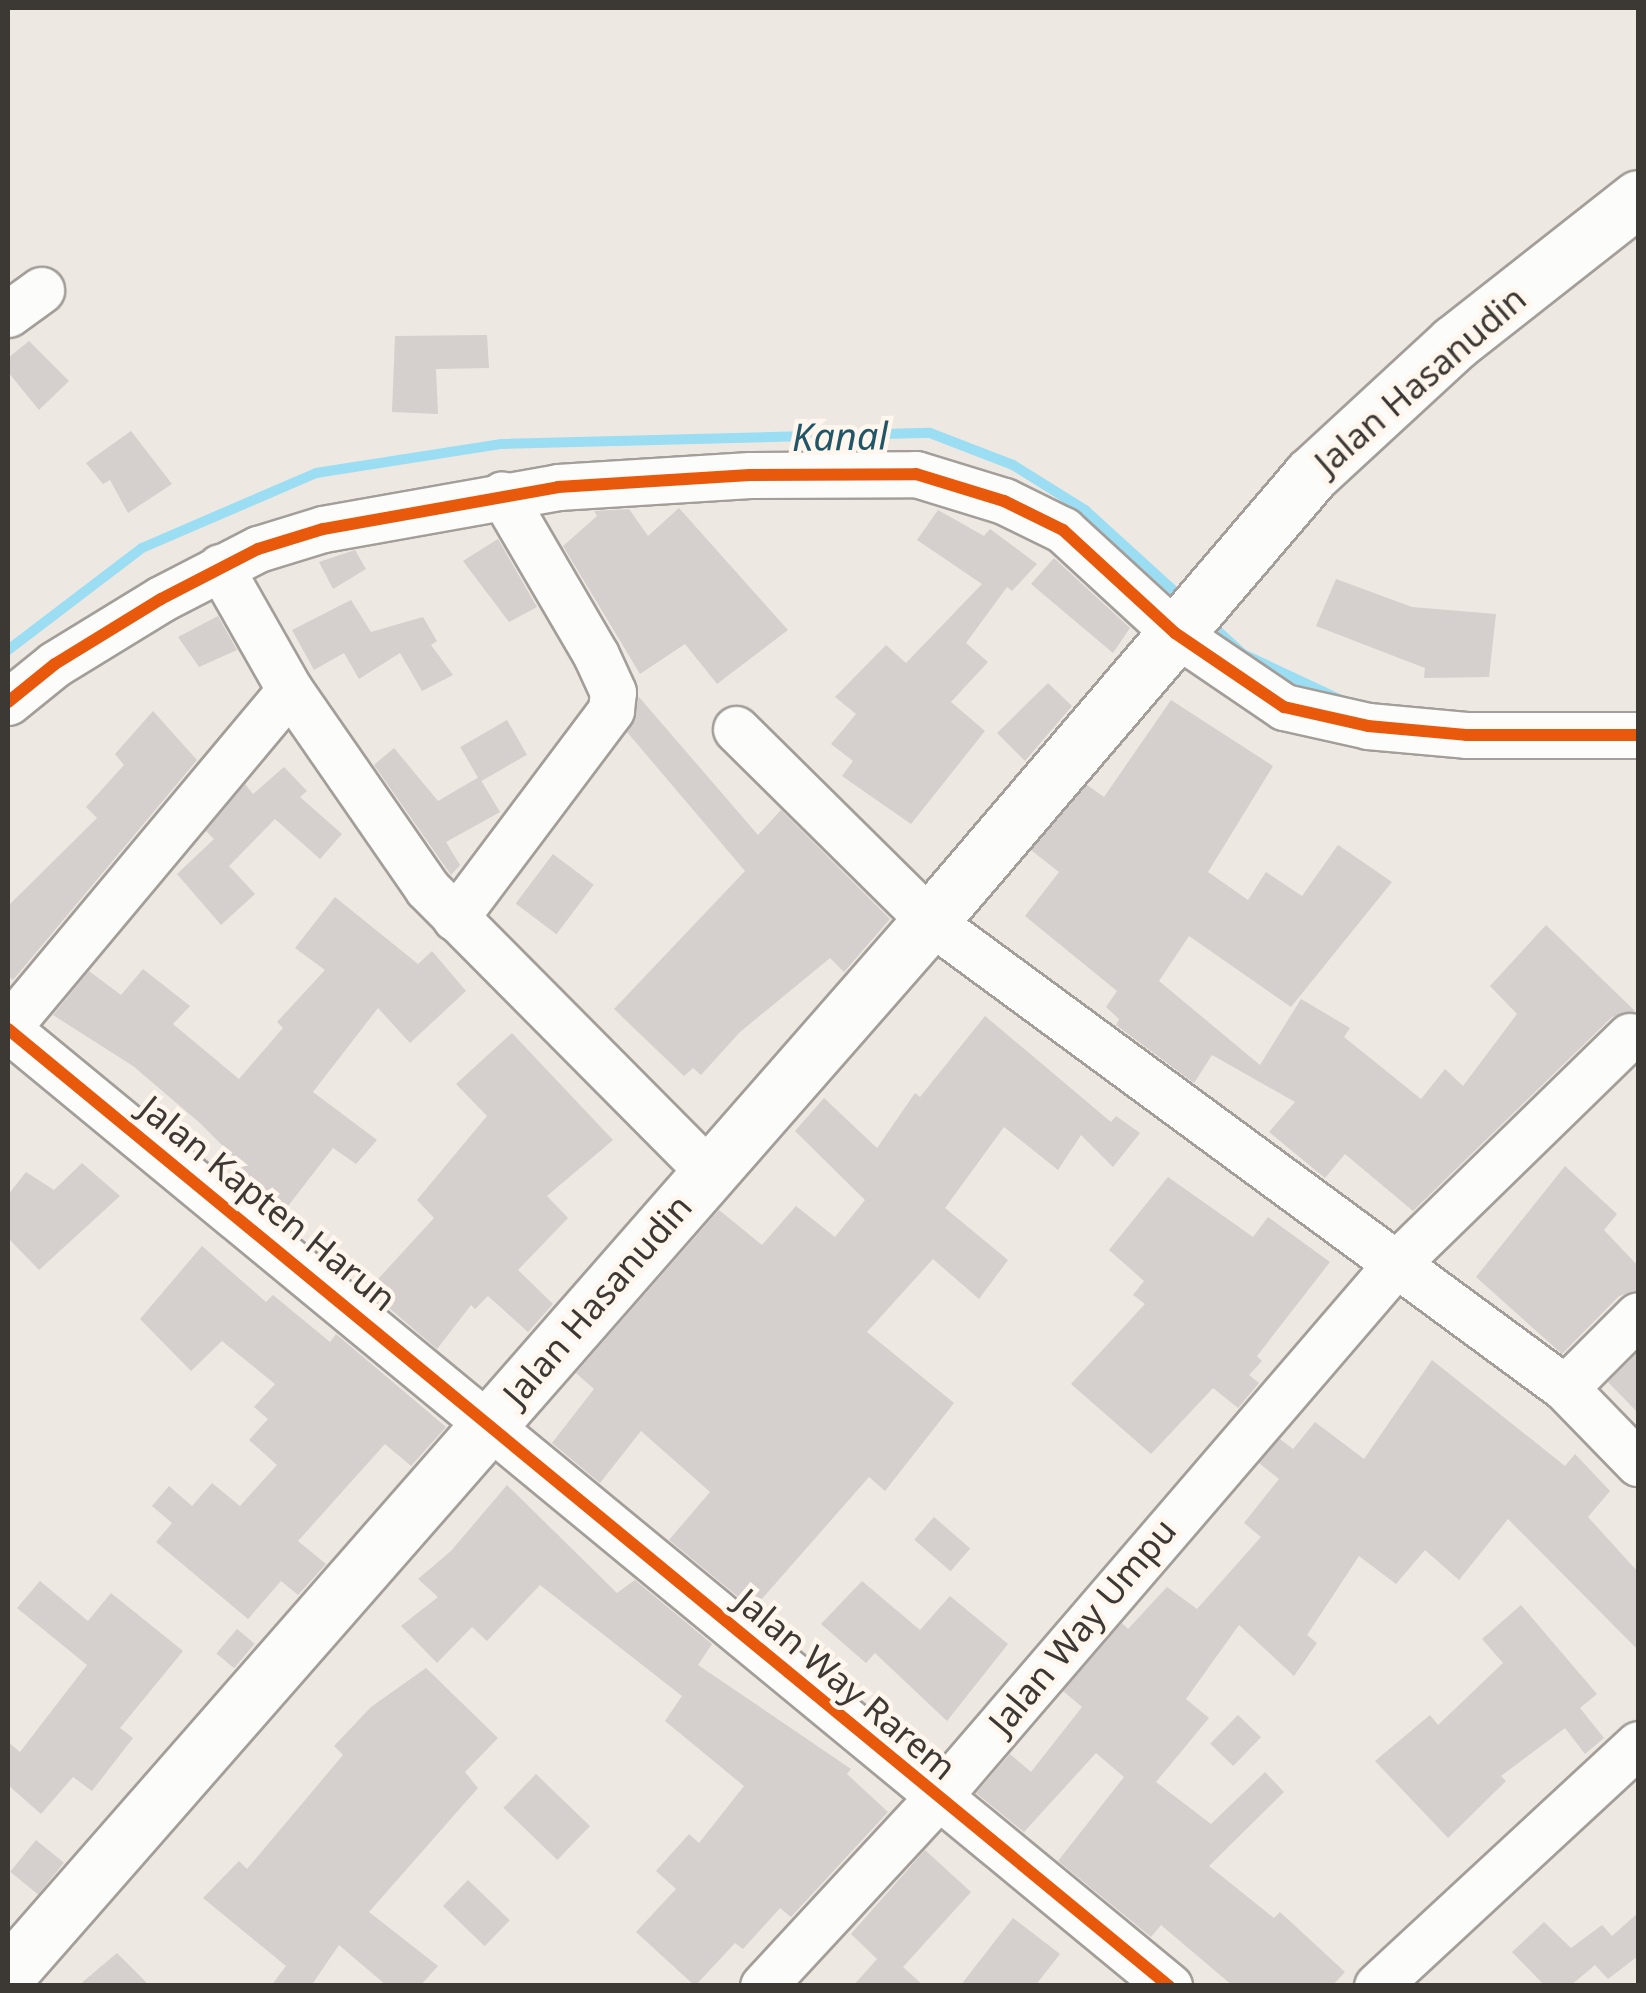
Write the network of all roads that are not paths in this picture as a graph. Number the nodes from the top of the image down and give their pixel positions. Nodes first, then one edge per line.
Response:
1 (1638, 198) edge
2 (502, 494) junction
3 (220, 567) junction
4 (1178, 628) junction
5 (290, 690) junction
6 (8, 702) edge
7 (736, 729) dead end
8 (1638, 735) edge
9 (454, 918) junction
10 (930, 920) junction
11 (8, 1028) edge
12 (1630, 1036) dead end
13 (709, 1172) junction
14 (1397, 1264) junction
15 (1638, 1316) edge
16 (1564, 1388) junction
17 (491, 1423) junction
18 (1638, 1464) edge
19 (1638, 1744) edge
20 (937, 1798) junction
21 (12, 1958) edge
22 (763, 1986) edge
23 (1169, 1986) edge
24 (1376, 1986) edge

1 - 4 main road, Jalan Hasanudin
2 - 3 street
2 - 4 street
2 - 9 street
3 - 5 street
3 - 6 street
4 - 8 street
4 - 10 main road, Jalan Hasanudin
5 - 9 street
5 - 11 street
7 - 10 street
9 - 13 street
10 - 13 main road, Jalan Hasanudin
10 - 14 street
11 - 17 street, Jalan Kapten Harun
12 - 14 street, Jalan Way Umpu
13 - 17 main road, Jalan Hasanudin
14 - 16 street
14 - 20 street, Jalan Way Umpu
15 - 16 street
16 - 18 street
17 - 20 street, Jalan Way Rarem
17 - 21 main road, Jalan Hasanudin
19 - 24 street
20 - 22 street, Jalan Way Umpu
20 - 23 street, Jalan Way Rarem

